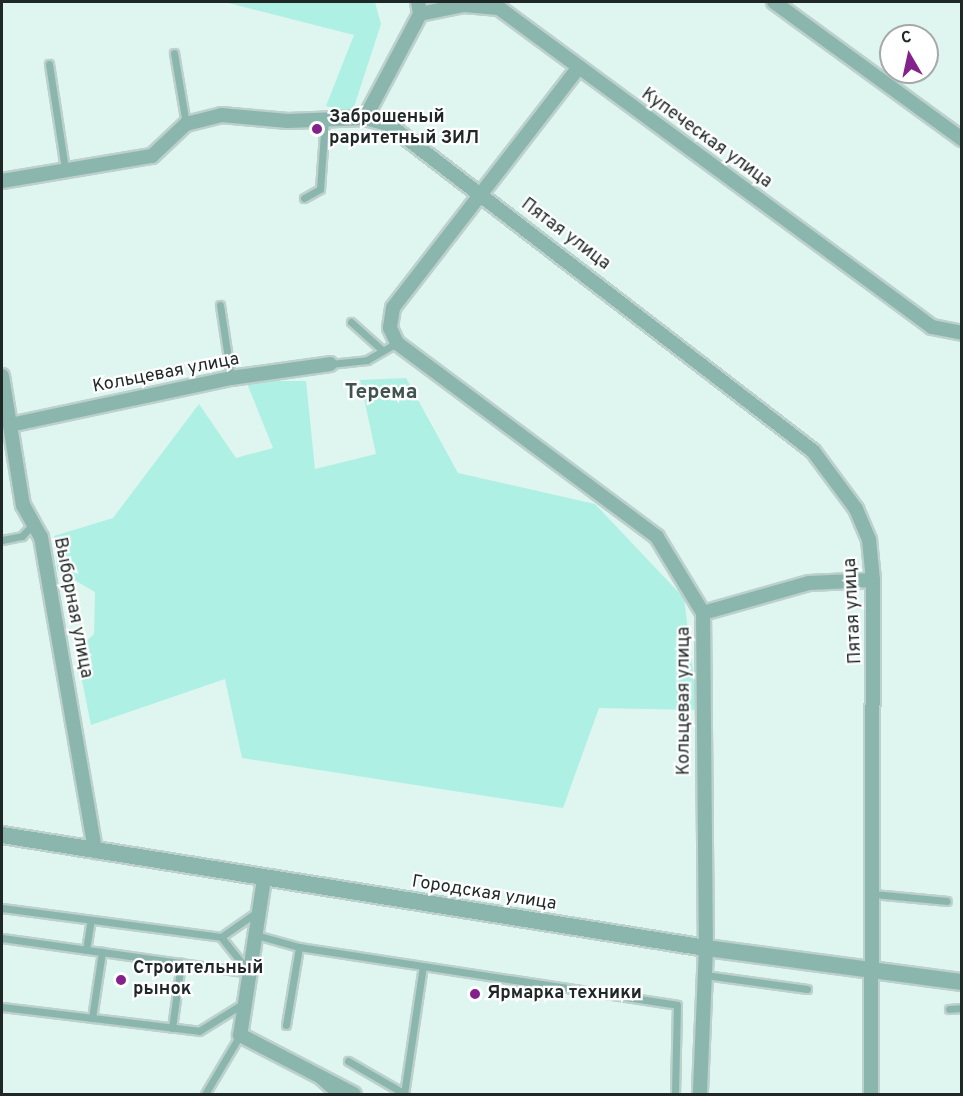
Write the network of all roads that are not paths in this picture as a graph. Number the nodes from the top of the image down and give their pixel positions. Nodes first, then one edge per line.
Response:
1 (774, 2) edge
2 (419, 8) edge
3 (174, 53) dead end
4 (49, 64) dead end
5 (579, 67) junction
6 (365, 118) junction
7 (325, 120) junction
8 (186, 124) junction
9 (962, 140) edge
10 (65, 169) junction
11 (2, 181) edge
12 (484, 196) junction
13 (304, 198) dead end
14 (220, 305) dead end
15 (351, 322) dead end
16 (962, 333) edge
17 (397, 343) junction
18 (382, 350) junction
19 (330, 364) joint
20 (2, 376) edge
21 (231, 378) junction
22 (10, 425) junction
23 (35, 522) junction
24 (2, 540) edge
25 (873, 580) junction
26 (703, 613) junction
27 (2, 835) edge
28 (95, 851) junction
29 (264, 879) junction
30 (874, 894) junction
31 (946, 901) dead end
32 (2, 908) edge
33 (259, 911) junction
34 (91, 920) junction
35 (256, 935) junction
36 (221, 937) junction
37 (2, 938) edge
38 (299, 947) junction
39 (706, 948) junction
40 (86, 950) junction
41 (102, 952) junction
42 (181, 963) junction
43 (423, 966) junction
44 (874, 971) junction
45 (250, 973) junction
46 (705, 975) junction
47 (962, 982) edge
48 (807, 989) dead end
49 (246, 1002) junction
50 (2, 1007) edge
51 (962, 1008) edge
52 (949, 1009) dead end
53 (93, 1018) junction
54 (286, 1025) dead end
55 (172, 1028) junction
56 (240, 1035) junction
57 (348, 1061) dead end
58 (309, 1068) junction
59 (405, 1094) edge
60 (205, 1095) edge
61 (335, 1095) edge
62 (354, 1095) edge
63 (675, 1095) edge
64 (700, 1095) edge
65 (871, 1095) edge

1 - 9 street
2 - 5 street, Купеческая улица
2 - 6 street
3 - 8 lane
4 - 10 lane
5 - 12 street
5 - 16 street, Купеческая улица
6 - 7 street
6 - 12 street, Пятая улица
7 - 8 street
7 - 13 lane
8 - 10 street
10 - 11 street
12 - 17 street
12 - 25 street, Пятая улица
14 - 21 lane
15 - 18 lane
17 - 18 lane
17 - 26 street, Кольцевая улица
18 - 19 lane
19 - 21 street, Кольцевая улица
20 - 22 street, Выборная улица
21 - 22 street, Кольцевая улица
22 - 23 street, Выборная улица
23 - 24 lane
23 - 28 street, Выборная улица
25 - 26 street
25 - 30 street, Пятая улица
26 - 39 street, Кольцевая улица
27 - 28 street, Городская улица
28 - 29 street, Городская улица
29 - 33 street
29 - 39 street, Городская улица
30 - 31 lane
30 - 44 street, Пятая улица
32 - 34 lane
33 - 35 street
33 - 36 lane
34 - 36 lane
34 - 40 lane
35 - 38 lane
35 - 45 street
36 - 45 lane
37 - 40 lane
38 - 43 lane
38 - 54 lane
39 - 44 street, Городская улица
39 - 46 street, Кольцевая улица
40 - 41 lane
41 - 42 lane
41 - 53 lane
42 - 45 lane
42 - 55 lane
43 - 59 lane
43 - 63 lane
44 - 47 street, Городская улица
44 - 65 street, Пятая улица
45 - 49 street
46 - 48 lane
46 - 64 street, Кольцевая улица
49 - 55 lane
49 - 56 street
50 - 53 lane
51 - 52 lane
53 - 55 lane
56 - 58 street
56 - 60 lane
57 - 59 lane
58 - 61 lane
58 - 62 street

